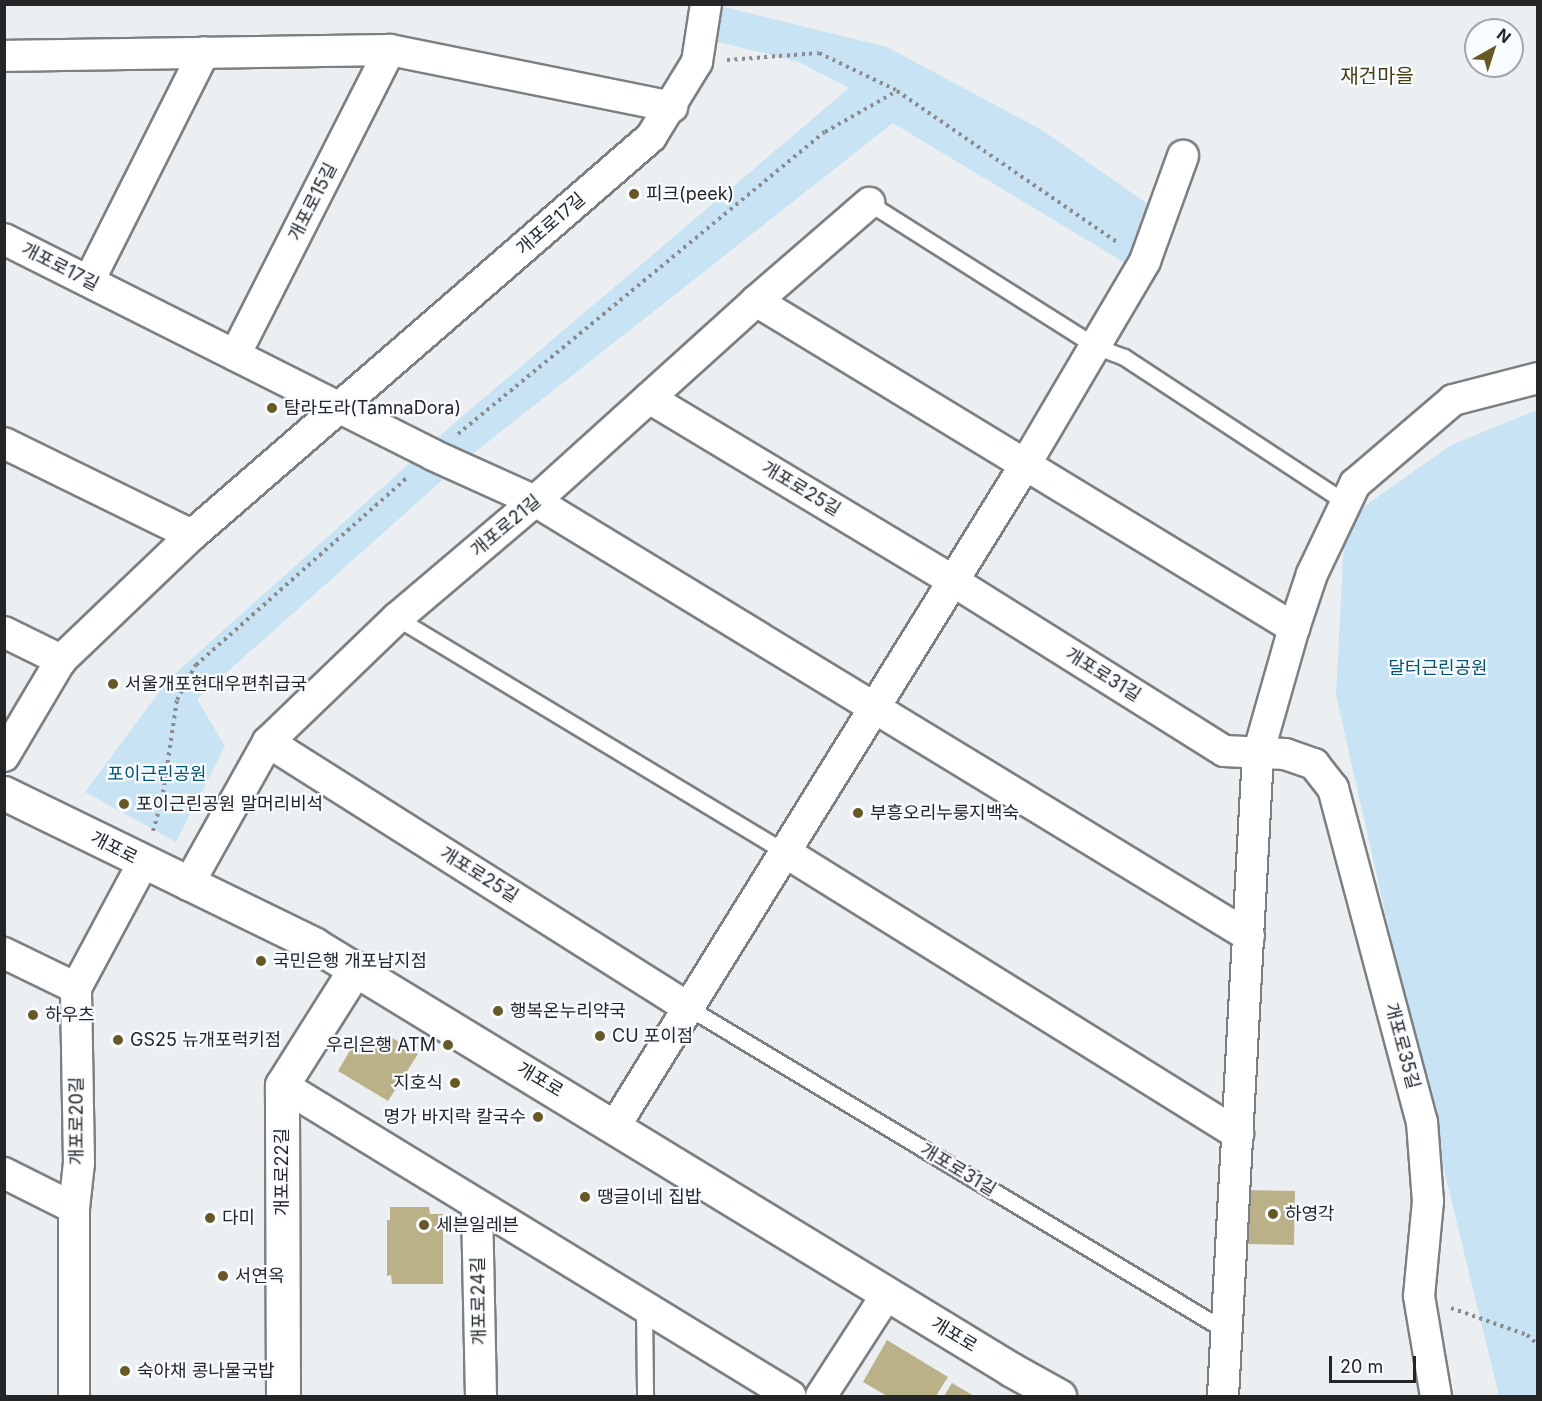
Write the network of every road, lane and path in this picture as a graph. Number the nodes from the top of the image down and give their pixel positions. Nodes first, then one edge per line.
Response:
1 (706, 4) edge
2 (390, 50) junction
3 (204, 51) junction
4 (4, 56) edge
5 (697, 62) junction
6 (897, 91) junction
7 (672, 106) junction
8 (1183, 156) dead end
9 (869, 203) joint
10 (4, 239) edge
11 (1144, 261) junction
12 (89, 281) junction
13 (756, 301) junction
14 (1095, 346) junction
15 (235, 355) junction
16 (1538, 378) edge
17 (649, 398) junction
18 (340, 407) junction
19 (4, 443) edge
20 (433, 454) junction
21 (1025, 465) junction
22 (535, 501) junction
23 (1345, 502) junction
24 (192, 535) junction
25 (953, 581) junction
26 (397, 618) junction
27 (1294, 628) junction
28 (4, 632) edge
29 (61, 660) junction
30 (873, 708) junction
31 (268, 742) junction
32 (1258, 754) junction
33 (4, 756) edge
34 (4, 794) edge
35 (784, 852) junction
36 (144, 863) junction
37 (188, 885) junction
38 (1249, 936) junction
39 (4, 953) edge
40 (356, 968) junction
41 (76, 988) junction
42 (689, 1008) junction
43 (282, 1086) junction
44 (615, 1126) junction
45 (1238, 1134) junction
46 (4, 1173) edge
47 (477, 1206) junction
48 (74, 1208) junction
49 (887, 1294) junction
50 (1419, 1296) junction
51 (645, 1308) junction
52 (1228, 1332) junction
53 (1538, 1345) edge
54 (74, 1396) edge
55 (283, 1396) edge
56 (481, 1396) edge
57 (645, 1396) edge
58 (791, 1396) edge
59 (821, 1396) edge
60 (1059, 1396) edge
61 (1223, 1396) edge
62 (1436, 1396) edge

1 - 5 street, 개포로17길
2 - 3 street
2 - 7 street
2 - 15 street, 개포로15길
3 - 4 street
3 - 12 street
5 - 6 path
5 - 7 street, 개포로17길
6 - 11 path
6 - 20 path
7 - 18 street, 개포로17길
8 - 11 street
9 - 13 street, 개포로21길
9 - 14 lane
10 - 12 street, 개포로17길
11 - 14 street
12 - 15 street, 개포로17길
13 - 17 street, 개포로21길
13 - 21 street
14 - 21 street
14 - 23 lane
15 - 18 street, 개포로17길
16 - 23 street
17 - 22 street, 개포로21길
17 - 25 street, 개포로25길
18 - 20 street
18 - 24 street, 개포로17길
19 - 24 street
20 - 22 street
20 - 36 path
21 - 25 street
21 - 27 street
22 - 26 street, 개포로21길
22 - 30 street
23 - 27 street
24 - 29 street, 개포로17길
25 - 30 street
25 - 32 street, 개포로31길
26 - 31 street, 개포로21길
26 - 35 lane
27 - 32 street
28 - 29 street
29 - 33 street, 개포로17길
30 - 35 street
30 - 38 street
31 - 37 street, 개포로21길
31 - 42 street, 개포로25길
32 - 38 street
32 - 50 street, 개포로35길
34 - 36 street, 개포로
35 - 42 street
35 - 45 street
36 - 37 street, 개포로
36 - 41 street, 개포로20길
37 - 40 street, 개포로
38 - 45 street
39 - 41 street
40 - 43 street
40 - 44 street, 개포로
41 - 48 street, 개포로20길
42 - 44 street
42 - 52 lane, 개포로31길
43 - 47 street
43 - 55 street, 개포로22길
44 - 49 street, 개포로
45 - 52 street
46 - 48 street
47 - 51 street
47 - 56 street, 개포로24길
48 - 54 street, 개포로20길
49 - 59 street
49 - 60 street, 개포로
50 - 53 path
50 - 62 street, 개포로35길
51 - 57 lane
51 - 58 street
52 - 61 street

